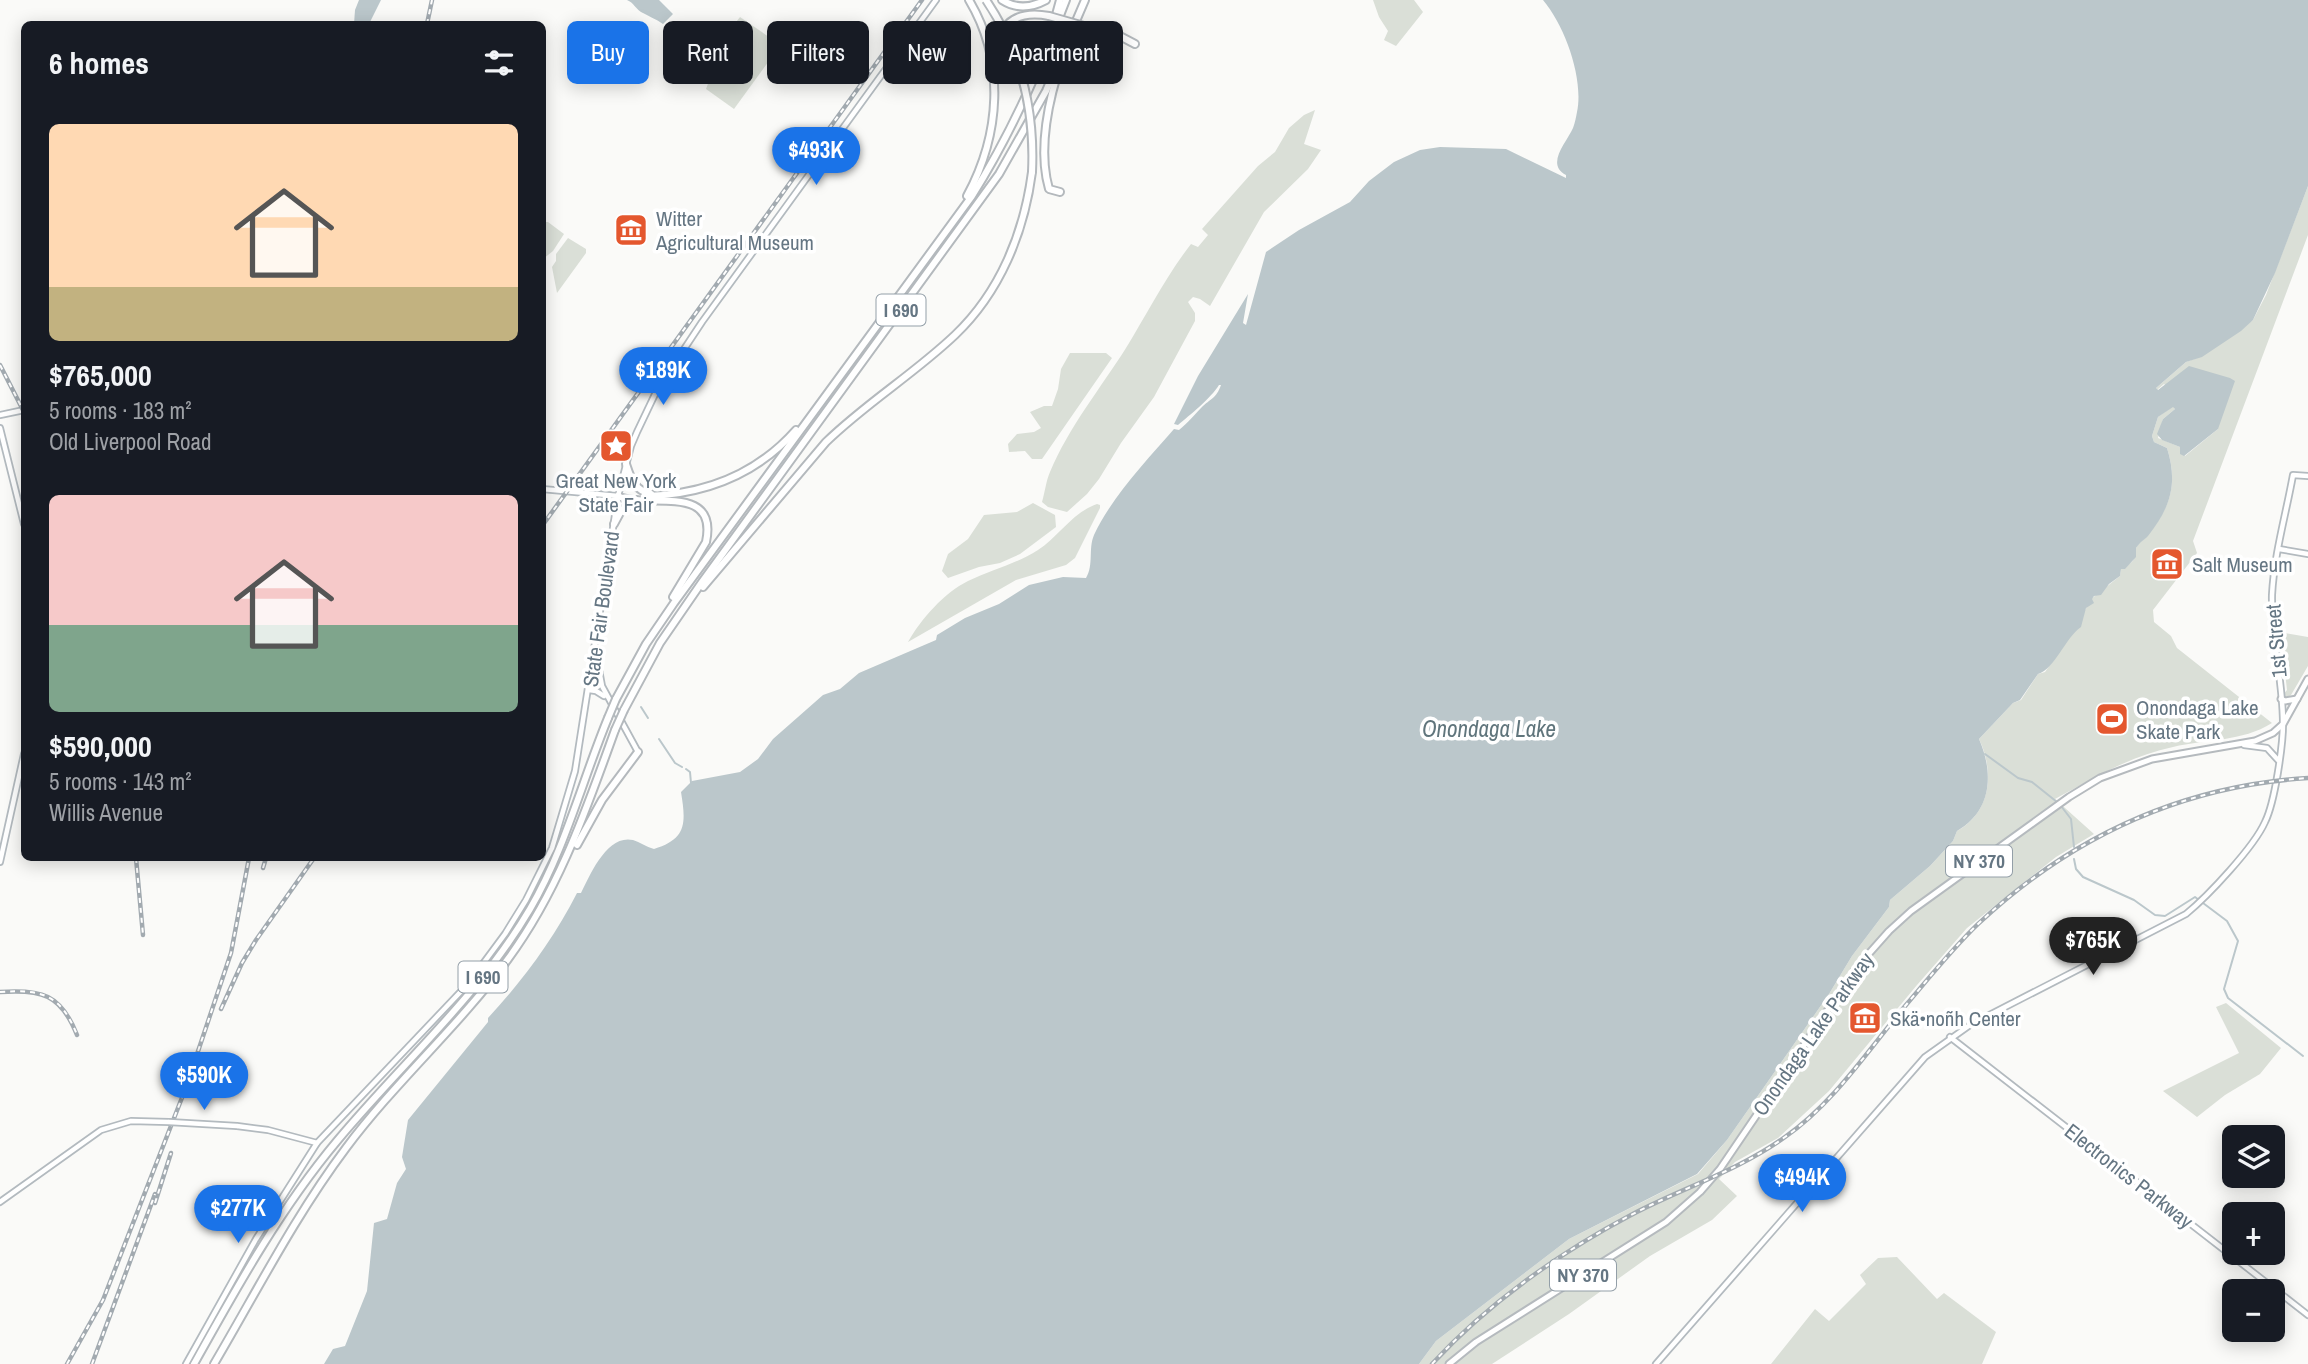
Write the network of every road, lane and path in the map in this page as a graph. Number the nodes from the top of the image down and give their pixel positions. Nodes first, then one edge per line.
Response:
1 (936, 0) edge
2 (969, 0) edge
3 (986, 0) edge
4 (1002, 0) edge
5 (1046, 0) edge
6 (1060, 0) edge
7 (1066, 0) edge
8 (1085, 0) edge
9 (1054, 21) edge
10 (1058, 21) edge
11 (1076, 21) edge
12 (1135, 44) dead end
13 (1033, 84) edge
14 (1048, 84) edge
15 (1056, 84) edge
16 (995, 98) junction
17 (1060, 192) dead end
18 (945, 230) junction
19 (21, 411) edge
20 (812, 413) junction
21 (0, 415) edge
22 (0, 428) edge
23 (626, 464) junction
24 (2308, 476) edge
25 (546, 489) edge
26 (618, 496) junction
27 (660, 496) junction
28 (637, 500) junction
29 (21, 512) edge
30 (614, 524) junction
31 (2279, 549) junction
32 (2308, 554) edge
33 (687, 604) junction
34 (646, 644) junction
35 (595, 647) junction
36 (2308, 679) edge
37 (589, 690) junction
38 (608, 699) junction
39 (2281, 699) junction
40 (2297, 699) junction
41 (2283, 724) junction
42 (2236, 745) junction
43 (638, 751) joint
44 (2278, 760) junction
45 (21, 768) edge
46 (546, 860) edge
47 (546, 861) edge
48 (0, 862) edge
49 (562, 867) junction
50 (1950, 1037) junction
51 (317, 1143) junction
52 (0, 1202) edge
53 (2308, 1315) edge
54 (186, 1364) edge
55 (194, 1364) edge
56 (214, 1364) edge
57 (1449, 1364) edge
58 (1656, 1364) edge

1 - 23 main road, State Fair Boulevard
2 - 16 highway
3 - 33 highway, bridge
4 - 5 highway
6 - 9 highway
7 - 10 highway, I 690
8 - 11 highway, I 690
12 - 16 highway, bridge
13 - 18 highway, I 690
14 - 33 highway, I 690
15 - 17 highway
16 - 18 highway
18 - 20 highway, I 690
19 - 21 main road
20 - 27 highway
20 - 34 highway, I 690
22 - 29 main road
23 - 26 main road, State Fair Boulevard
23 - 27 highway
24 - 31 main road, 1st Street
25 - 26 main road
26 - 27 highway
26 - 28 highway
26 - 30 main road, State Fair Boulevard
28 - 30 highway
28 - 34 highway
30 - 35 main road, State Fair Boulevard
31 - 32 main road
31 - 39 main road, 1st Street
33 - 49 highway, I 690, bridge
34 - 55 highway, I 690, bridge
35 - 37 main road, State Fair Boulevard
35 - 38 main road
36 - 40 main road
37 - 38 main road
37 - 46 main road, State Fair Boulevard
38 - 43 main road
39 - 40 main road
39 - 41 main road, 1st Street
40 - 41 main road
41 - 42 main road, Onondaga Lake Parkway / NY 370
41 - 44 main road, 1st Street
42 - 44 main road
42 - 57 main road, Onondaga Lake Parkway / NY 370
43 - 49 highway
44 - 50 main road, 1st Street
45 - 48 main road
47 - 51 main road, State Fair Boulevard
49 - 56 highway, I 690
50 - 53 main road, Electronics Parkway
50 - 58 main road, 1st Street
51 - 52 main road, bridge
51 - 54 main road, State Fair Boulevard

